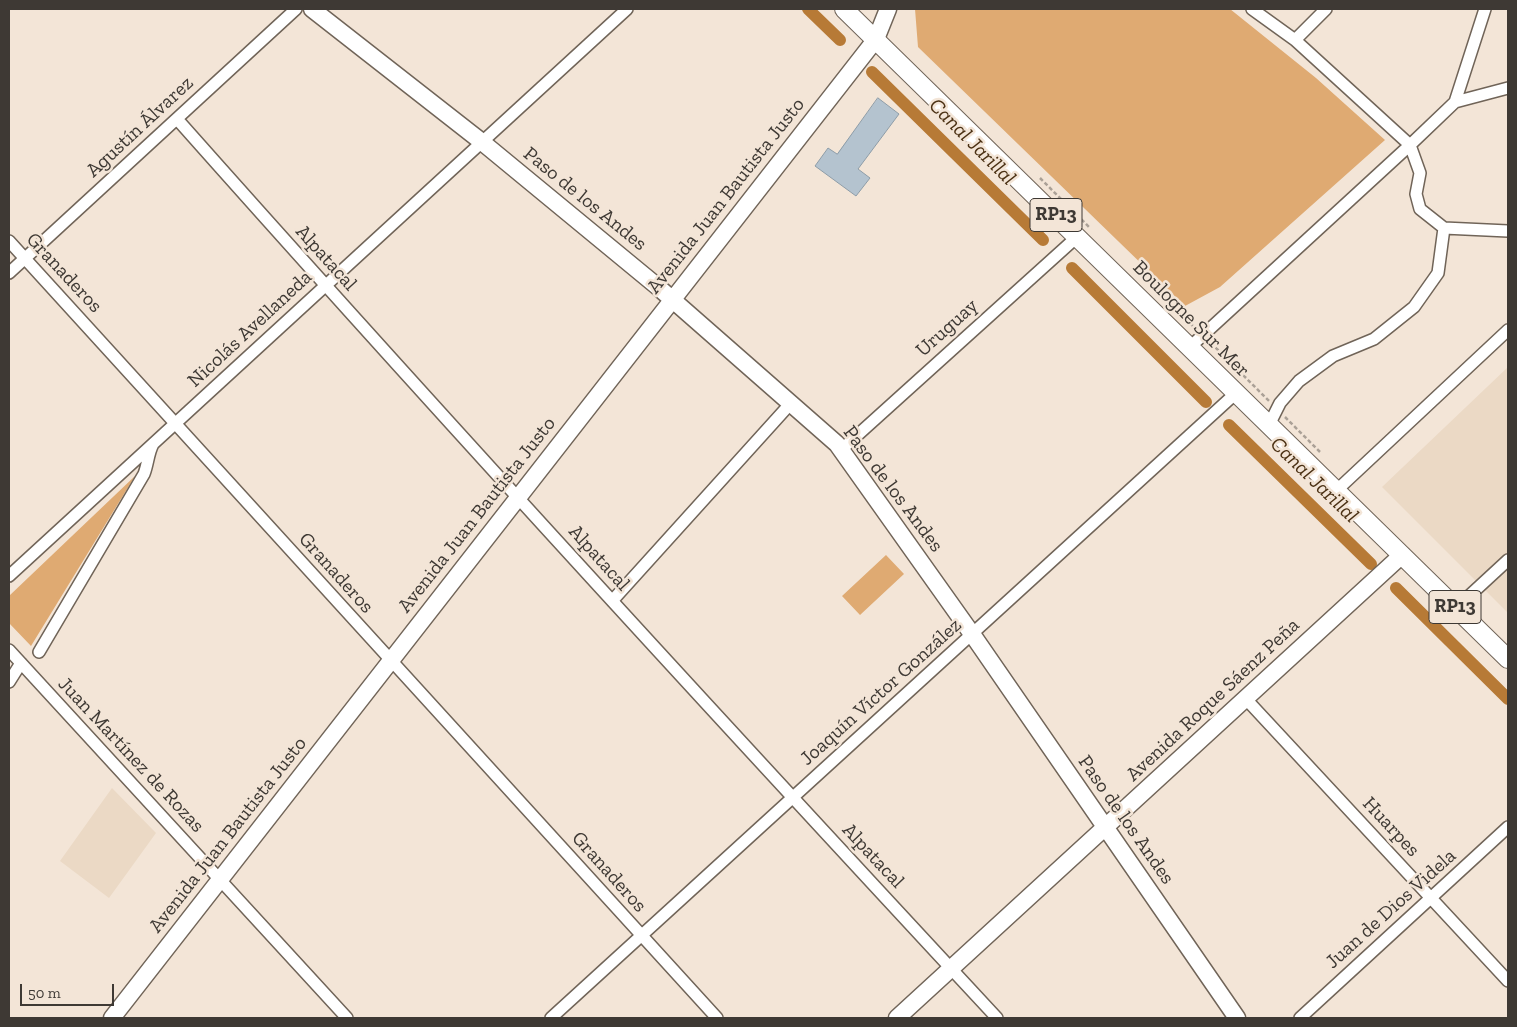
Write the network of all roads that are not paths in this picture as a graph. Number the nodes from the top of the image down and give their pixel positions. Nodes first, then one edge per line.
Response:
1 (296, 9) edge
2 (312, 9) edge
3 (627, 9) edge
4 (844, 9) edge
5 (888, 9) edge
6 (1252, 9) edge
7 (1326, 9) edge
8 (1484, 9) edge
9 (876, 38) junction
10 (1294, 40) junction
11 (1508, 88) edge
12 (1454, 102) junction
13 (176, 119) junction
14 (482, 142) junction
15 (1410, 145) junction
16 (1444, 228) junction
17 (1508, 231) edge
18 (1078, 236) junction
19 (9, 241) edge
20 (25, 258) junction
21 (9, 273) edge
22 (325, 286) junction
23 (673, 299) junction
24 (1508, 330) edge
25 (1190, 348) junction
26 (1236, 393) junction
27 (791, 403) junction
28 (175, 423) junction
29 (1269, 426) junction
30 (154, 443) junction
31 (842, 449) junction
32 (130, 464) junction
33 (143, 476) junction
34 (1337, 490) junction
35 (519, 497) junction
36 (1402, 555) junction
37 (1508, 560) edge
38 (9, 576) edge
39 (612, 600) junction
40 (1456, 608) junction
41 (972, 634) junction
42 (9, 650) edge
43 (38, 652) dead end
44 (1508, 659) edge
45 (391, 661) junction
46 (21, 663) junction
47 (9, 682) edge
48 (1246, 698) junction
49 (793, 798) junction
50 (1105, 827) junction
51 (1508, 827) edge
52 (220, 880) junction
53 (1431, 898) junction
54 (642, 936) junction
55 (951, 969) junction
56 (1508, 981) edge
57 (112, 1018) edge
58 (347, 1018) edge
59 (551, 1018) edge
60 (717, 1018) edge
61 (897, 1018) edge
62 (997, 1018) edge
63 (1237, 1018) edge
64 (1300, 1018) edge

1 - 13 street, Agustín Álvarez
2 - 14 street, Paso de los Andes
3 - 14 street, Nicolás Avellaneda
4 - 9 main road, Boulogne Sur Mer / RP13
5 - 9 street, Avenida Juan Bautista Justo
6 - 10 street
7 - 10 street
8 - 12 street
9 - 18 main road, Boulogne Sur Mer / RP13
9 - 23 street, Avenida Juan Bautista Justo
10 - 15 street
11 - 12 street
12 - 15 street
13 - 20 street, Agustín Álvarez
13 - 22 street, Alpatacal
14 - 22 street, Nicolás Avellaneda
14 - 23 street, Paso de los Andes
15 - 16 street
15 - 25 street
16 - 17 street
16 - 29 street
18 - 25 main road, Boulogne Sur Mer / RP13
18 - 31 street, Uruguay
19 - 20 street, Granaderos
20 - 21 street, Agustín Álvarez
20 - 28 street, Granaderos
22 - 28 street, Nicolás Avellaneda
22 - 35 street, Alpatacal
23 - 27 street, Paso de los Andes
23 - 35 street, Avenida Juan Bautista Justo
24 - 34 street
25 - 26 main road, Boulogne Sur Mer / RP13
26 - 29 main road, Boulogne Sur Mer / RP13
26 - 41 street, Joaquín Víctor González
27 - 31 street, Paso de los Andes
27 - 39 street
28 - 30 street, Nicolás Avellaneda
28 - 45 street, Granaderos
29 - 34 main road, Boulogne Sur Mer / RP13
30 - 32 street, Nicolás Avellaneda
30 - 33 street
31 - 41 street, Paso de los Andes
32 - 33 street
32 - 38 street, Nicolás Avellaneda
33 - 43 street
34 - 36 main road, Boulogne Sur Mer / RP13
35 - 39 street, Alpatacal
35 - 45 street, Avenida Juan Bautista Justo
36 - 40 main road, Boulogne Sur Mer / RP13
36 - 48 street, Avenida Roque Sáenz Peña
37 - 40 street
39 - 49 street, Alpatacal
40 - 44 main road, Boulogne Sur Mer / RP13
41 - 49 street, Joaquín Víctor González
41 - 50 street, Paso de los Andes
42 - 46 street, Juan Martínez de Rozas
45 - 52 street, Avenida Juan Bautista Justo
45 - 54 street, Granaderos
46 - 47 street
46 - 52 street, Juan Martínez de Rozas
48 - 50 street, Avenida Roque Sáenz Peña
48 - 53 street, Huarpes
49 - 54 street, Joaquín Víctor González
49 - 55 street, Alpatacal
50 - 55 street, Avenida Roque Sáenz Peña
50 - 63 street, Paso de los Andes
51 - 53 street, Juan de Dios Videla
52 - 57 street, Avenida Juan Bautista Justo
52 - 58 street, Juan Martínez de Rozas
53 - 56 street, Huarpes
53 - 64 street, Juan de Dios Videla
54 - 59 street, Joaquín Víctor González
54 - 60 street, Granaderos
55 - 61 street, Avenida Roque Sáenz Peña
55 - 62 street, Alpatacal

